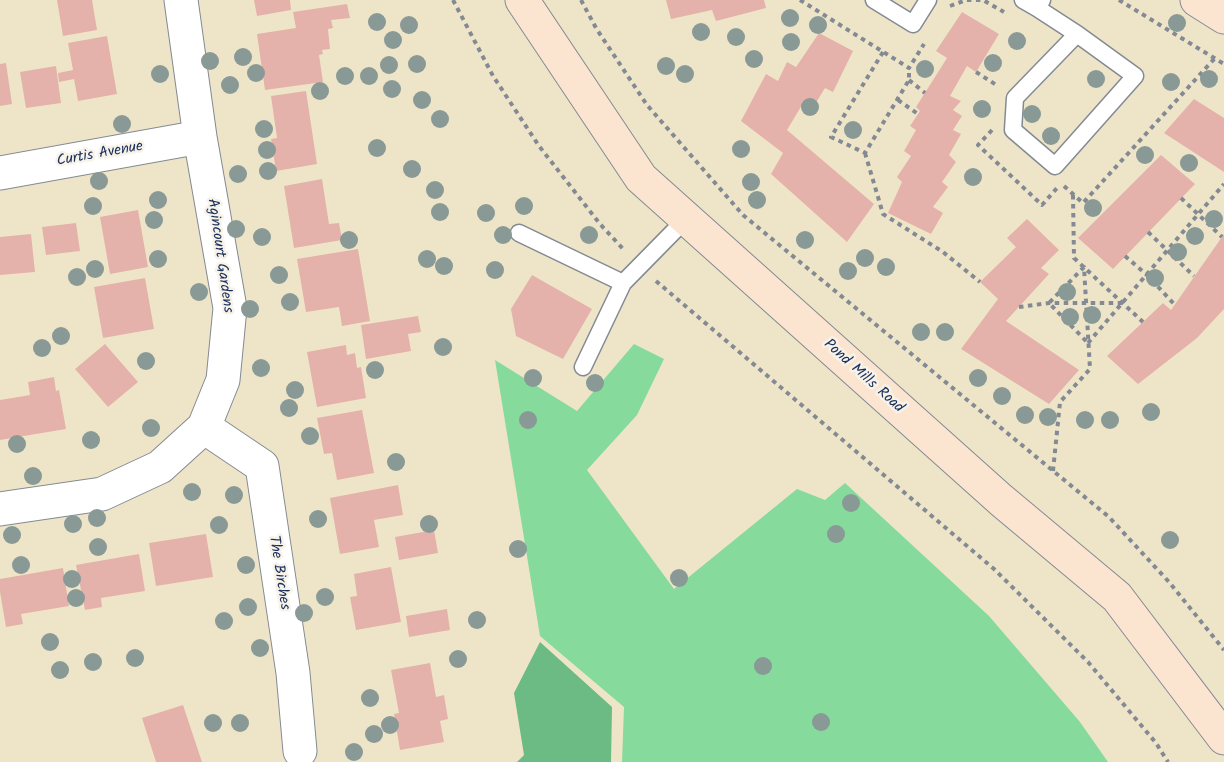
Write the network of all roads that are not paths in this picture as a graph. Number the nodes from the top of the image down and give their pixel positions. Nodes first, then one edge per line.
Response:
1 (181, 0) edge
2 (522, 0) edge
3 (874, 0) edge
4 (928, 0) edge
5 (1197, 0) edge
6 (1034, 3) edge
7 (1224, 17) edge
8 (1077, 33) junction
9 (200, 137) junction
10 (0, 173) edge
11 (686, 219) junction
12 (519, 233) dead end
13 (623, 284) junction
14 (583, 367) dead end
15 (204, 427) junction
16 (0, 509) edge
17 (1224, 738) edge
18 (300, 751) dead end

1 - 9 street, Agincourt Gardens
2 - 11 main road, Pond Mills Road
3 - 4 lane
5 - 7 main road
6 - 8 lane
8 - 8 lane
9 - 10 street, Curtis Avenue
9 - 15 street, Agincourt Gardens
11 - 13 lane
11 - 17 main road, Pond Mills Road
12 - 13 lane
13 - 14 lane
15 - 16 street, Agincourt Gardens
15 - 18 street, The Birches

